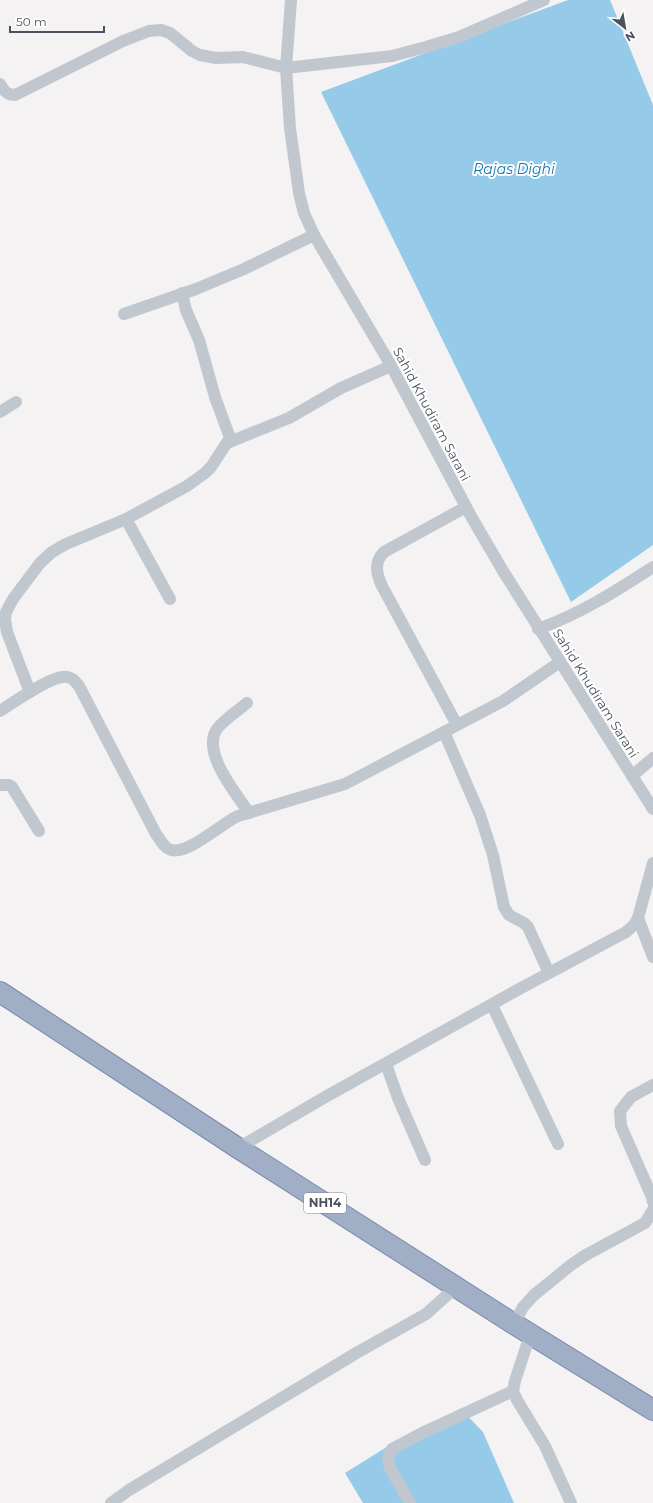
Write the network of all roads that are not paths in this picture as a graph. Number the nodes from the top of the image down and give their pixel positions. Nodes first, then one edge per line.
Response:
1 (290, 0) edge
2 (544, 0) edge
3 (286, 68) junction
4 (0, 84) edge
5 (314, 235) junction
6 (182, 293) junction
7 (124, 314) dead end
8 (391, 366) junction
9 (16, 402) dead end
10 (0, 412) edge
11 (227, 444) junction
12 (466, 507) junction
13 (126, 519) junction
14 (653, 567) edge
15 (170, 599) dead end
16 (538, 628) junction
17 (560, 662) junction
18 (30, 692) junction
19 (247, 703) dead end
20 (0, 711) edge
21 (457, 725) junction
22 (444, 732) junction
23 (653, 758) edge
24 (632, 776) junction
25 (0, 785) edge
26 (653, 809) edge
27 (249, 813) junction
28 (39, 831) dead end
29 (653, 863) edge
30 (638, 918) junction
31 (653, 957) edge
32 (549, 973) junction
33 (0, 992) edge
34 (492, 1005) junction
35 (386, 1064) junction
36 (653, 1085) edge
37 (558, 1144) dead end
38 (238, 1148) junction
39 (425, 1160) dead end
40 (653, 1202) edge
41 (653, 1210) edge
42 (456, 1286) junction
43 (514, 1324) junction
44 (530, 1335) junction
45 (513, 1391) junction
46 (653, 1410) edge
47 (112, 1503) edge
48 (410, 1503) edge
49 (571, 1503) edge

1 - 3 street, Sahid Khudiram Sarani
2 - 3 street
3 - 4 street
3 - 5 street, Sahid Khudiram Sarani
5 - 6 street
5 - 8 street, Sahid Khudiram Sarani
6 - 7 street
6 - 11 street
8 - 11 street
8 - 12 street, Sahid Khudiram Sarani
9 - 10 street
11 - 13 street
12 - 16 street, Sahid Khudiram Sarani
12 - 21 street
13 - 15 street
13 - 18 street
14 - 16 street
16 - 17 street, Sahid Khudiram Sarani
17 - 21 street
17 - 24 street, Sahid Khudiram Sarani
18 - 20 street
18 - 27 street
19 - 27 street
21 - 22 street
22 - 27 street
22 - 32 street
23 - 24 street
24 - 26 street, Sahid Khudiram Sarani
25 - 28 street
29 - 30 street
30 - 31 street
30 - 32 street
32 - 34 street
33 - 38 highway, NH14
34 - 35 street
34 - 37 street
35 - 38 street
35 - 39 street
36 - 40 street
38 - 42 highway, NH14
41 - 43 street
42 - 43 highway, NH14
42 - 47 street
43 - 44 highway, NH14
44 - 45 street
44 - 46 highway, NH14
45 - 48 street
45 - 49 street

